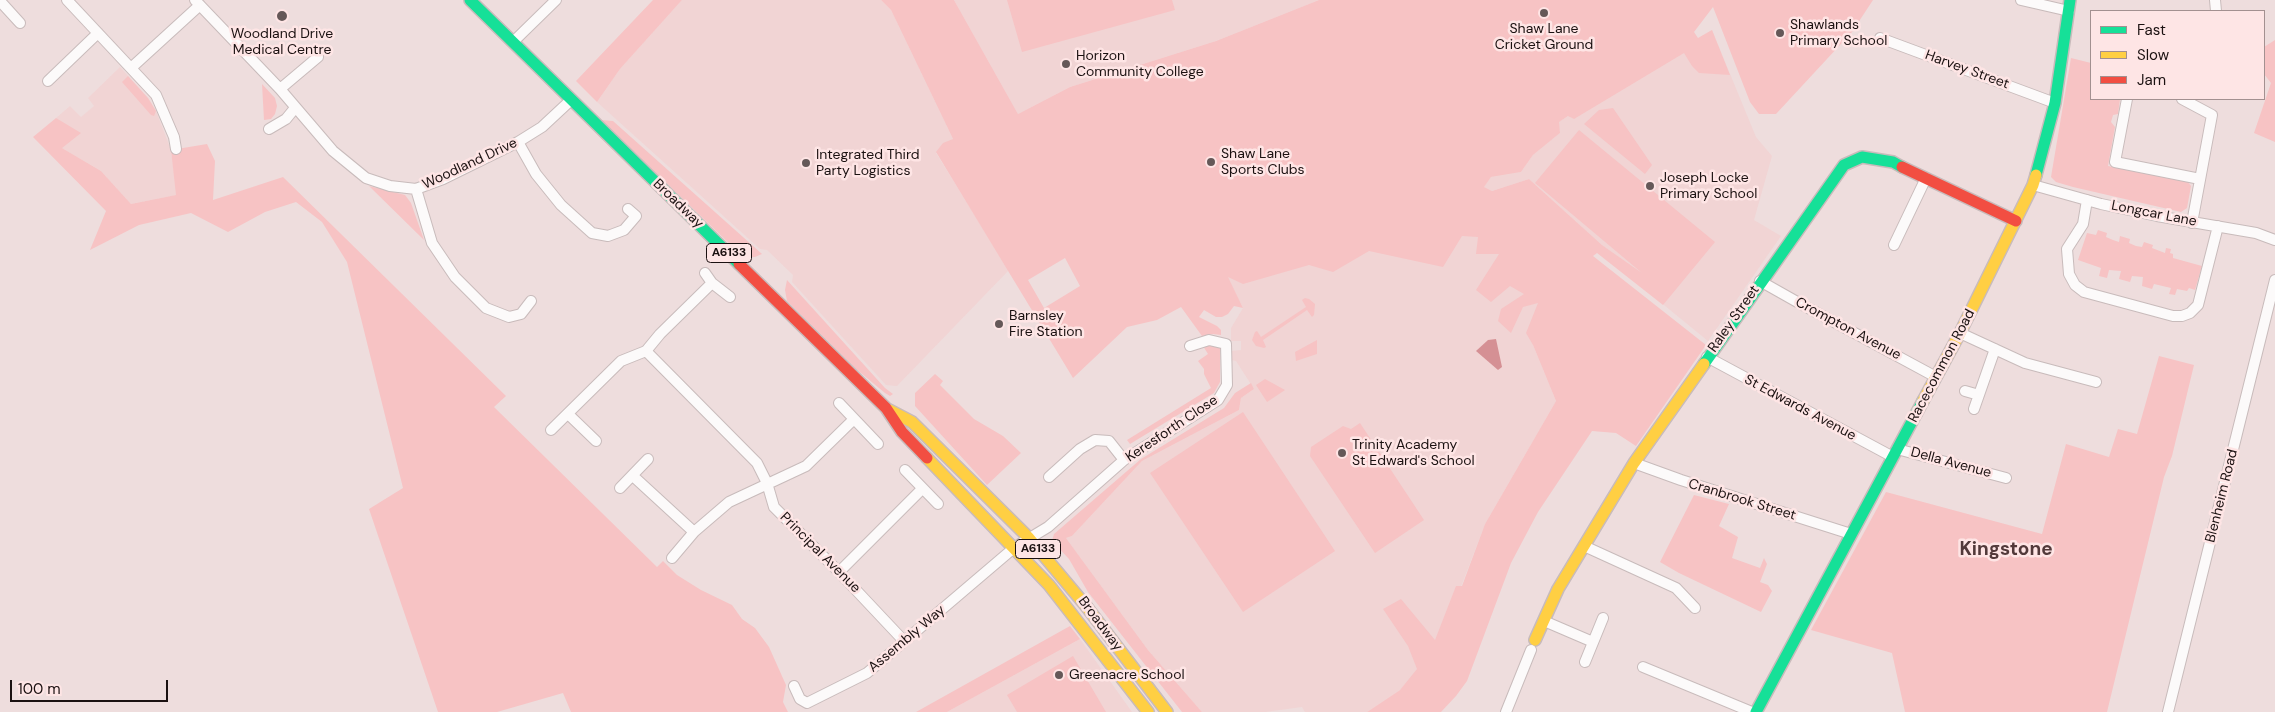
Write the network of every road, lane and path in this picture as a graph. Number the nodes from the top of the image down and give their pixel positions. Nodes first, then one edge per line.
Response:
1 (67, 0) edge
2 (470, 0) edge
3 (556, 0) edge
4 (2021, 0) edge
5 (2, 1) edge
6 (198, 3) edge
7 (2070, 5) edge
8 (20, 23) dead end
9 (98, 33) junction
10 (1880, 38) dead end
11 (513, 42) junction
12 (318, 57) dead end
13 (131, 68) junction
14 (48, 81) dead end
15 (280, 89) junction
16 (571, 100) junction
17 (2127, 100) edge
18 (2184, 100) edge
19 (2055, 103) junction
20 (295, 108) junction
21 (269, 128) dead end
22 (518, 142) junction
23 (176, 149) dead end
24 (1926, 178) junction
25 (2200, 179) junction
26 (2033, 185) junction
27 (416, 190) junction
28 (2087, 200) junction
29 (628, 209) dead end
30 (2016, 221) junction
31 (2192, 223) junction
32 (2218, 226) junction
33 (2275, 240) edge
34 (1894, 244) dead end
35 (705, 273) dead end
36 (2275, 280) edge
37 (1760, 281) junction
38 (712, 283) junction
39 (730, 298) dead end
40 (531, 301) dead end
41 (1960, 333) junction
42 (1190, 346) dead end
43 (1995, 349) junction
44 (646, 350) junction
45 (1707, 357) junction
46 (1936, 377) junction
47 (2096, 382) dead end
48 (1965, 391) dead end
49 (1978, 395) junction
50 (839, 404) dead end
51 (886, 408) junction
52 (1974, 409) dead end
53 (568, 414) junction
54 (853, 420) junction
55 (551, 430) dead end
56 (596, 441) dead end
57 (878, 444) dead end
58 (1895, 453) junction
59 (648, 459) dead end
60 (1124, 460) junction
61 (1634, 463) junction
62 (906, 470) dead end
63 (633, 476) junction
64 (1049, 476) dead end
65 (2006, 478) dead end
66 (767, 483) junction
67 (620, 488) dead end
68 (922, 489) junction
69 (938, 504) dead end
70 (694, 532) junction
71 (1851, 534) junction
72 (1029, 538) junction
73 (1584, 546) junction
74 (1015, 547) junction
75 (672, 558) dead end
76 (839, 572) junction
77 (1695, 608) dead end
78 (1603, 618) dead end
79 (1544, 621) junction
80 (904, 640) junction
81 (1593, 642) junction
82 (1533, 645) joint
83 (1585, 662) dead end
84 (1643, 667) dead end
85 (794, 686) dead end
86 (1148, 712) edge
87 (1167, 712) edge
88 (1506, 712) edge
89 (1752, 712) edge
90 (1756, 712) edge
91 (2168, 712) edge

1 - 9 street
2 - 11 main road, Broadway / A6133
3 - 11 street
4 - 7 street
5 - 8 street
6 - 13 street
6 - 15 street, Woodland Drive
7 - 19 main road, Racecommon Road
9 - 13 street
9 - 14 street
10 - 19 street, Harvey Street
11 - 16 main road, Broadway / A6133
12 - 15 street
13 - 23 street
15 - 20 street, Woodland Drive
16 - 22 street, Woodland Drive
16 - 51 main road, Broadway / A6133
17 - 25 street
18 - 25 street
19 - 26 main road, Racecommon Road
20 - 21 street
20 - 27 street, Woodland Drive
22 - 27 street, Woodland Drive
22 - 29 street
24 - 30 main road, Raley Street
24 - 34 street
24 - 37 main road, Raley Street
25 - 31 street
26 - 28 street, Longcar Lane
26 - 30 main road, Racecommon Road
27 - 40 street
28 - 31 street, Longcar Lane
28 - 32 street
30 - 41 main road, Racecommon Road
31 - 32 street, Longcar Lane
32 - 33 street, Longcar Lane
35 - 38 street
36 - 91 street, Blenheim Road
37 - 45 main road, Raley Street
37 - 46 street, Crompton Avenue
38 - 39 street
38 - 44 street
41 - 43 street
41 - 46 main road, Racecommon Road
42 - 60 street, Keresforth Close
43 - 47 street
43 - 49 street
44 - 53 street
44 - 66 street, Principal Avenue
45 - 58 street, St Edwards Avenue
45 - 61 main road, Raley Street
46 - 58 main road, Racecommon Road
48 - 49 street
49 - 52 street
50 - 54 street
51 - 72 main road, Broadway / A6133
51 - 74 main road, Broadway / A6133
53 - 55 street
53 - 56 street
54 - 57 street
54 - 66 street
58 - 65 street, Della Avenue
58 - 71 main road, Racecommon Road
59 - 63 street
60 - 64 street
60 - 72 street, Keresforth Close
61 - 71 street, Cranbrook Street
61 - 73 main road, Raley Street
62 - 68 street
63 - 67 street
63 - 70 street
66 - 70 street
66 - 76 street, Principal Avenue
68 - 69 street
68 - 76 street
70 - 75 street
71 - 90 main road, Racecommon Road
72 - 74 street
72 - 87 main road, Broadway / A6133
73 - 77 street
73 - 79 main road, Raley Street
74 - 80 street, Assembly Way
74 - 86 main road, Broadway / A6133
76 - 80 street, Principal Avenue
78 - 81 street
79 - 81 street
79 - 82 main road, Raley Street
80 - 85 street, Assembly Way
81 - 83 street
82 - 88 street, Raley Street
84 - 89 street

